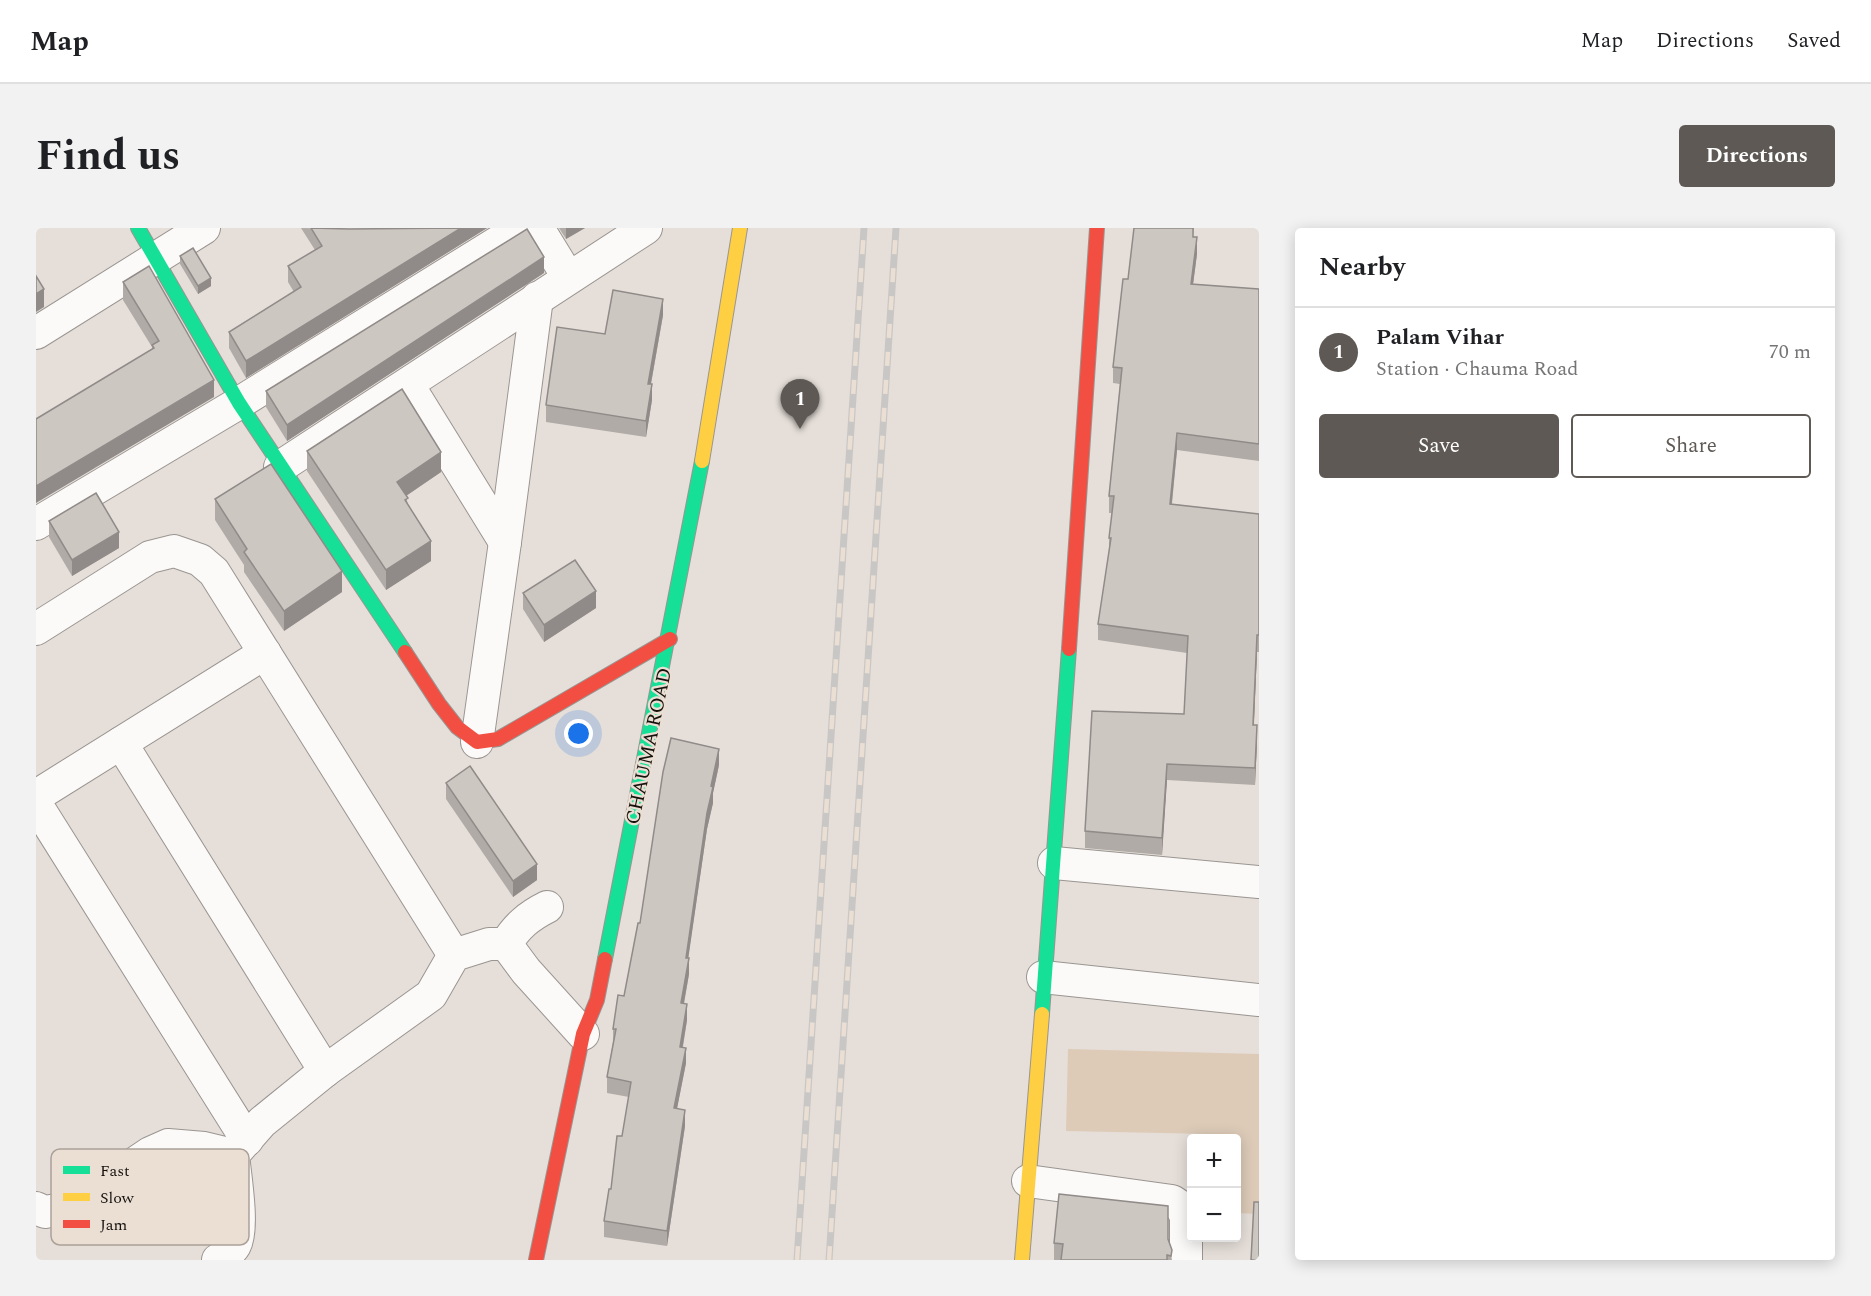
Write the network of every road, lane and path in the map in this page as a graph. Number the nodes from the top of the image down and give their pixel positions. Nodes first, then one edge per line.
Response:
1 (138, 228) edge
2 (204, 228) edge
3 (521, 228) edge
4 (538, 228) edge
5 (646, 228) edge
6 (740, 228) edge
7 (1097, 228) edge
8 (156, 259) junction
9 (568, 277) junction
10 (537, 298) junction
11 (36, 333) edge
12 (408, 385) junction
13 (239, 403) junction
14 (280, 467) junction
15 (36, 524) edge
16 (505, 542) junction
17 (36, 629) edge
18 (670, 639) junction
19 (265, 653) junction
20 (477, 742) junction
21 (121, 743) junction
22 (36, 796) edge
23 (36, 804) edge
24 (1053, 863) junction
25 (1259, 882) edge
26 (547, 907) dead end
27 (506, 944) junction
28 (454, 955) junction
29 (1043, 977) junction
30 (1259, 1000) edge
31 (583, 1034) junction
32 (325, 1071) junction
33 (240, 1148) junction
34 (159, 1149) edge
35 (1028, 1181) junction
36 (36, 1208) edge
37 (51, 1211) edge
38 (235, 1245) edge
39 (218, 1260) edge
40 (536, 1260) edge
41 (1022, 1260) edge
42 (1186, 1260) edge

1 - 8 street
2 - 8 street
3 - 13 street
4 - 9 street
5 - 9 street
6 - 18 street, CHAUMA ROAD
7 - 24 street
8 - 11 street
8 - 13 street
9 - 10 street
10 - 12 street
10 - 16 street
12 - 14 street
12 - 16 street
13 - 14 street
13 - 15 street
14 - 20 street
16 - 20 street
17 - 19 street
18 - 20 street
18 - 31 street, CHAUMA ROAD
19 - 21 street
19 - 28 street
21 - 22 street
21 - 32 street
23 - 33 street
24 - 25 street
24 - 29 street
26 - 27 street
27 - 28 street
27 - 31 street
28 - 32 street
29 - 30 street
29 - 35 street
31 - 40 street, CHAUMA ROAD
32 - 33 street
33 - 34 street
35 - 41 street
35 - 42 street
36 - 37 street
38 - 39 street

